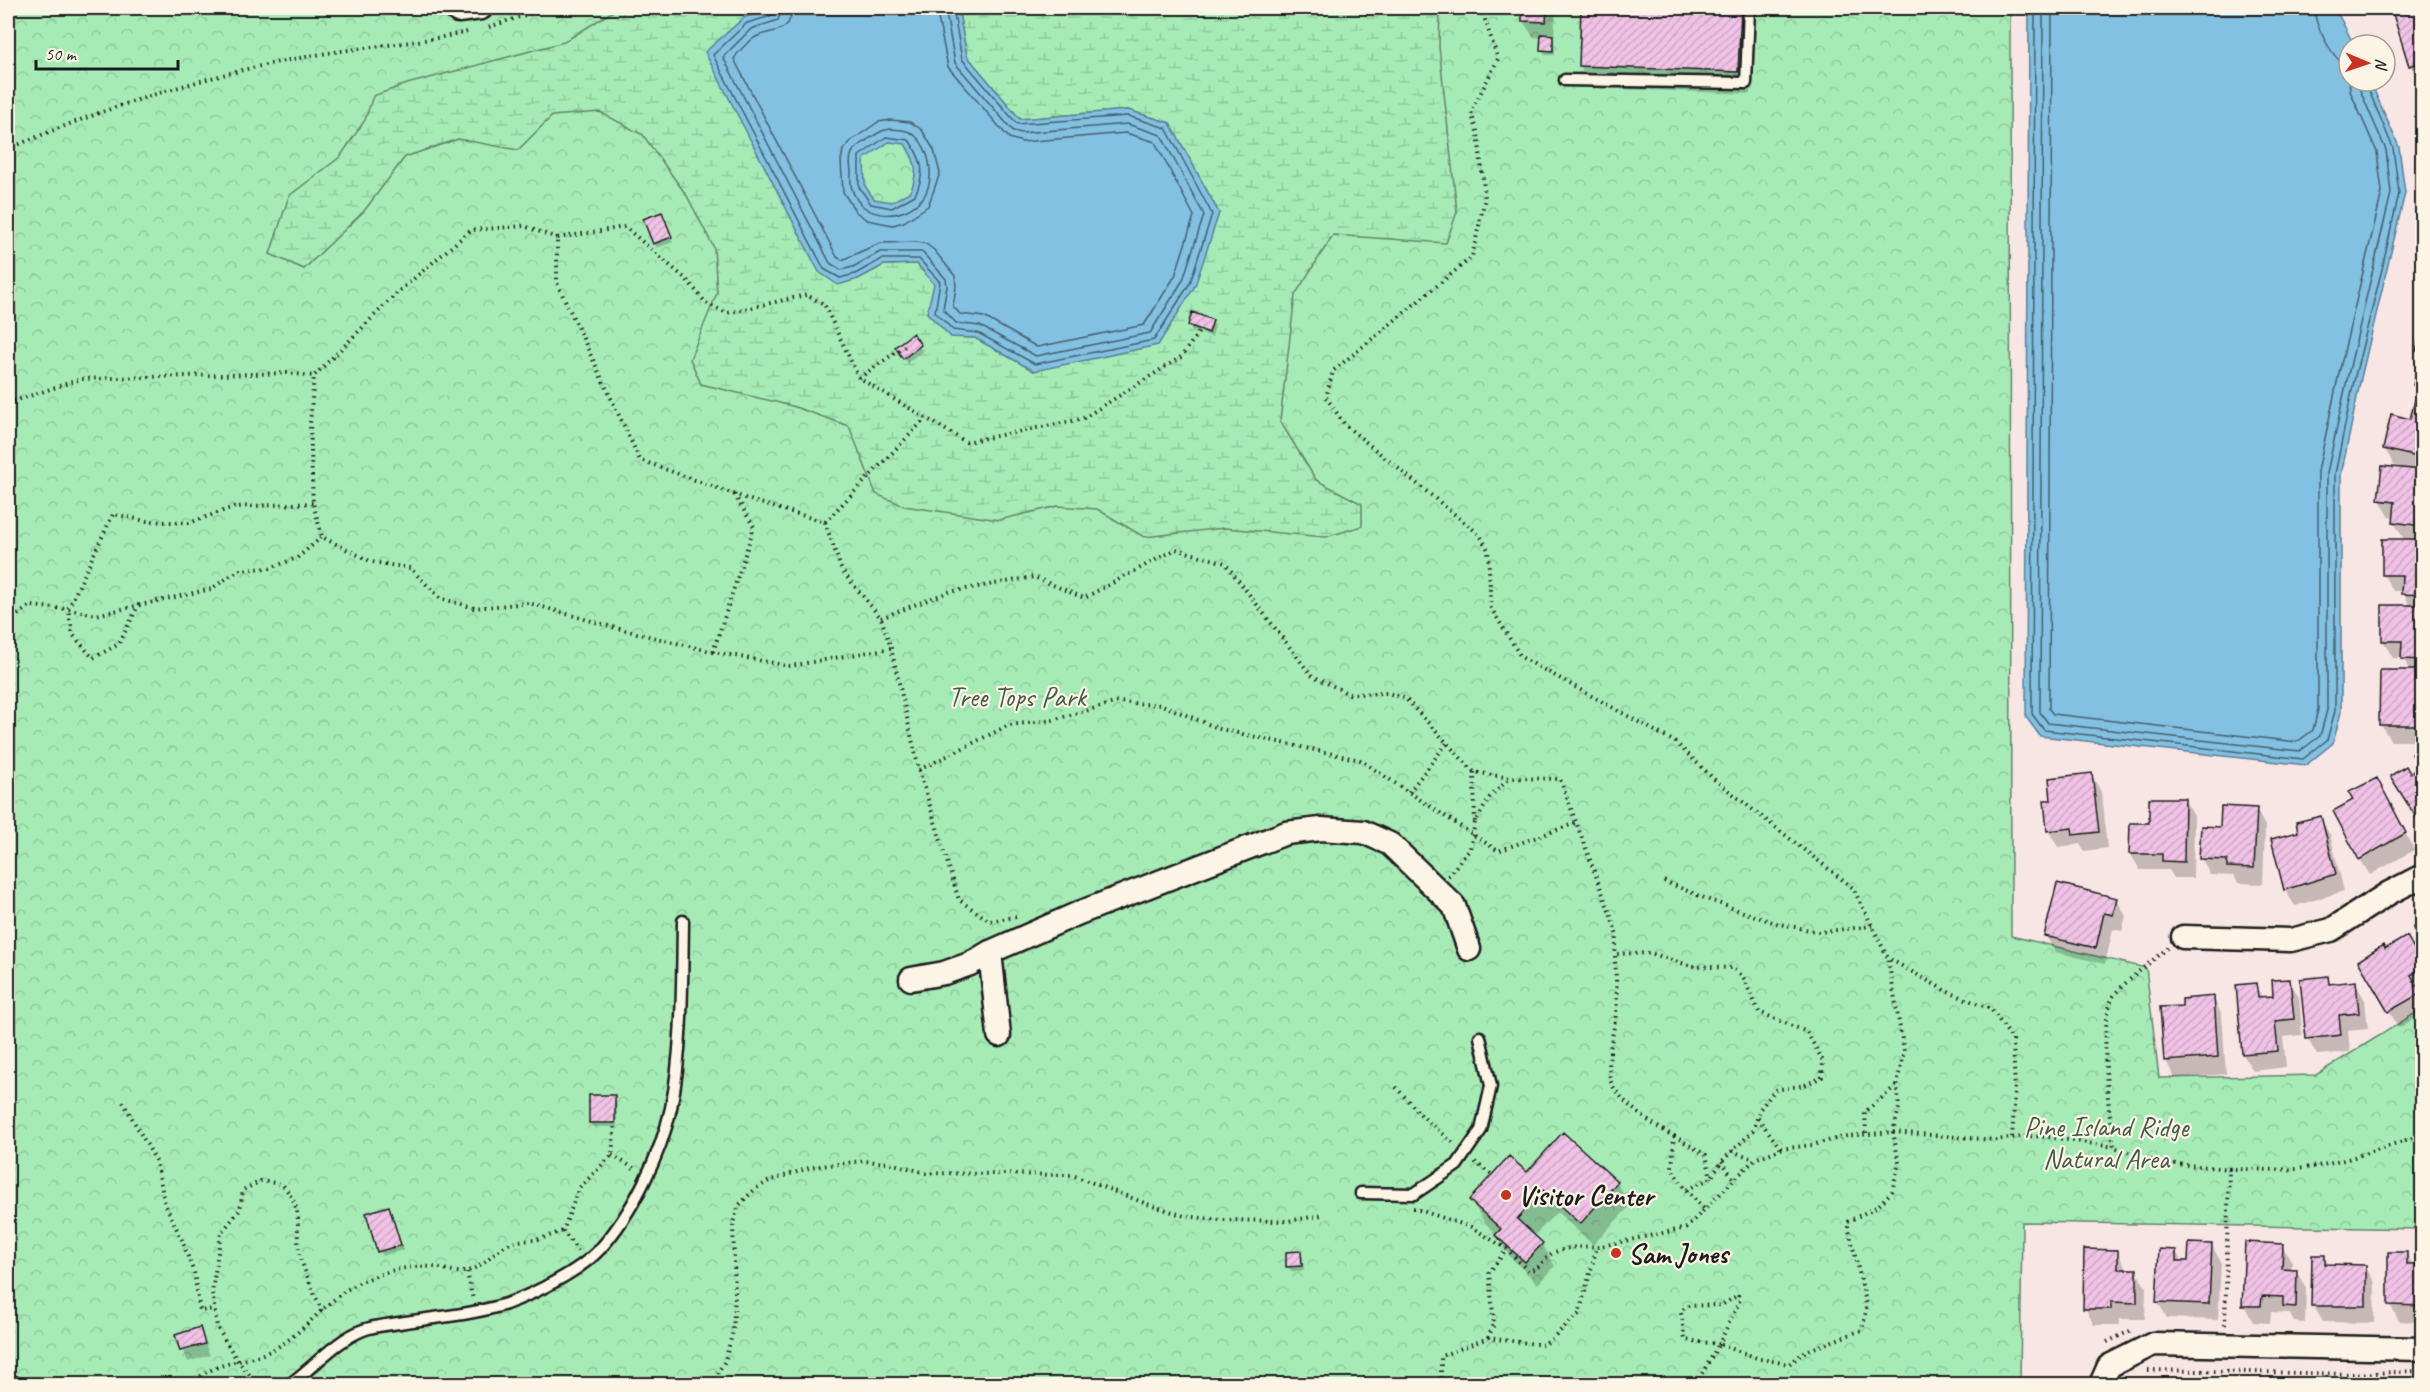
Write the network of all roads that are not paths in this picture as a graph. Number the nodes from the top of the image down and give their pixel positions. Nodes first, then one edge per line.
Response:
1 (466, 8) edge
2 (1749, 8) edge
3 (482, 18) edge
4 (1565, 80) dead end
5 (2422, 876) edge
6 (683, 921) dead end
7 (2183, 937) road end
8 (1469, 949) dead end
9 (990, 952) junction
10 (911, 980) dead end
11 (999, 1035) dead end
12 (1480, 1037) dead end
13 (1361, 1193) dead end
14 (2422, 1349) edge
15 (2105, 1375) edge
16 (8, 1379) edge
17 (18, 1384) edge
18 (291, 1384) edge

1 - 3 street
2 - 4 lane
5 - 7 street
6 - 18 lane
8 - 9 street
9 - 10 street
9 - 11 street
12 - 13 lane
14 - 15 street
16 - 17 lane

